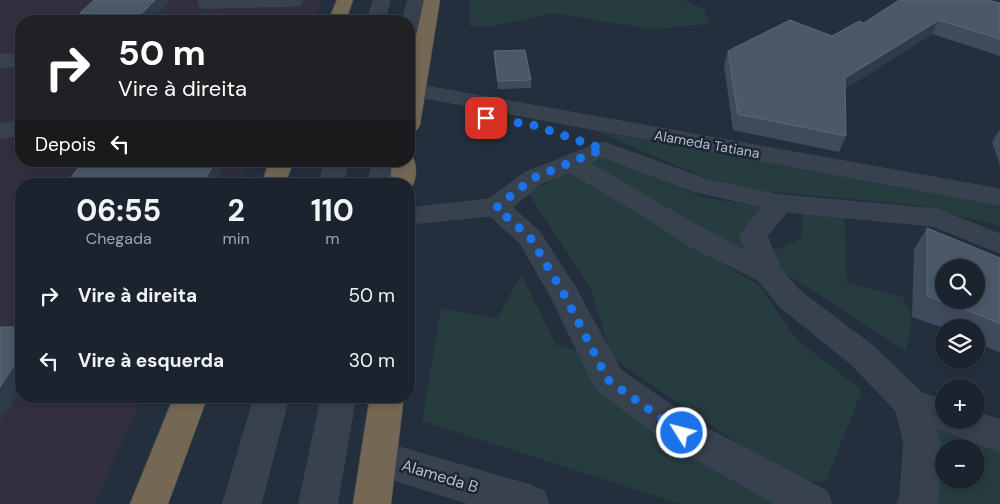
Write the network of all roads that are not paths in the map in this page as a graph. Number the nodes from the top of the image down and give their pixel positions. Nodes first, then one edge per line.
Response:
1 (294, 0) edge
2 (345, 0) edge
3 (382, 0) edge
4 (416, 0) edge
5 (432, 0) edge
6 (206, 2) dead end
7 (283, 15) edge
8 (339, 15) edge
9 (378, 15) edge
10 (413, 15) edge
11 (0, 60) edge
12 (15, 60) edge
13 (415, 87) edge
14 (415, 109) edge
15 (415, 109) edge
16 (603, 149) junction
17 (570, 162) junction
18 (1000, 197) edge
19 (780, 203) junction
20 (496, 208) junction
21 (415, 215) edge
22 (1000, 244) edge
23 (768, 273) junction
24 (188, 403) edge
25 (270, 403) edge
26 (338, 403) edge
27 (386, 403) edge
28 (911, 404) junction
29 (935, 413) edge
30 (981, 429) edge
31 (1000, 436) edge
32 (378, 458) junction
33 (149, 504) edge
34 (242, 504) edge
35 (318, 504) edge
36 (372, 504) edge
37 (530, 504) edge
38 (813, 504) edge
39 (916, 504) edge

1 - 6 street
1 - 7 street
2 - 8 highway
3 - 9 street
4 - 10 street
5 - 13 highway
11 - 12 street
14 - 16 street
15 - 18 street, Alameda Tatiana
16 - 17 street
16 - 19 street
17 - 20 street
17 - 23 street
19 - 22 street
19 - 23 street
20 - 21 street
20 - 38 street
23 - 28 street
24 - 33 highway
25 - 34 street
26 - 35 street
27 - 32 highway
28 - 29 street
28 - 39 street
30 - 31 street
32 - 36 highway
32 - 37 street, Alameda B

